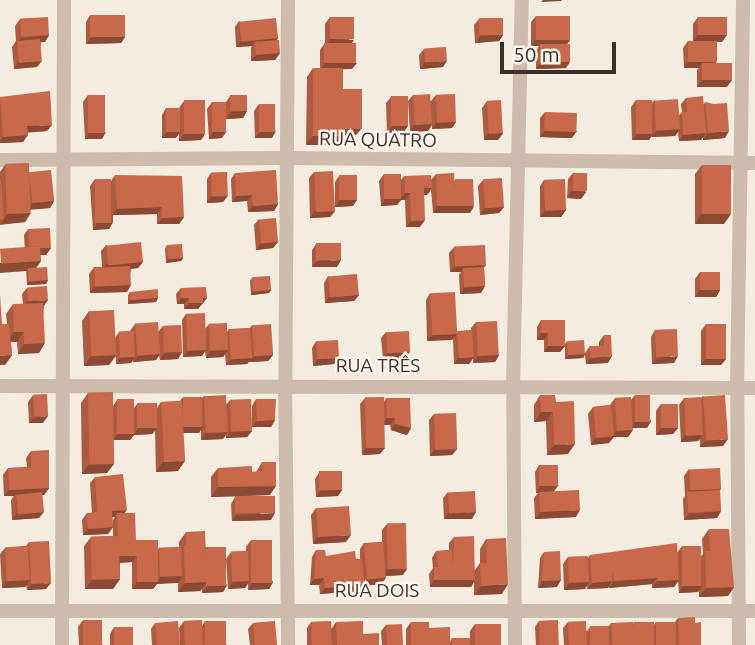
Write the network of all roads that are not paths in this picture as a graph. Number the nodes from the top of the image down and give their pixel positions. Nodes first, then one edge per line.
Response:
1 (64, 0) edge
2 (288, 0) edge
3 (522, 0) edge
4 (743, 0) edge
5 (289, 158) junction
6 (0, 160) edge
7 (65, 160) junction
8 (517, 162) junction
9 (748, 163) edge
10 (285, 384) junction
11 (0, 386) edge
12 (62, 386) junction
13 (513, 386) junction
14 (737, 388) junction
15 (755, 388) edge
16 (61, 610) junction
17 (514, 610) junction
18 (0, 611) edge
19 (288, 611) junction
20 (738, 611) junction
21 (755, 611) edge
22 (62, 645) edge
23 (288, 645) edge
24 (515, 645) edge
25 (739, 645) edge

1 - 7 street
2 - 5 street
3 - 8 street
4 - 9 street
5 - 7 street, RUA QUATRO
5 - 8 street, RUA QUATRO
5 - 10 street
6 - 7 street, RUA QUATRO
7 - 12 street
8 - 9 street, RUA QUATRO
8 - 13 street
9 - 14 street
10 - 12 street, RUA TRÊS
10 - 13 street, RUA TRÊS
10 - 19 street
11 - 12 street, RUA TRÊS
12 - 16 street
13 - 14 street, RUA TRÊS
13 - 17 street
14 - 15 street, RUA TRÊS
14 - 20 street
16 - 18 street, RUA DOIS
16 - 19 street, RUA DOIS
16 - 22 street
17 - 19 street, RUA DOIS
17 - 20 street, RUA DOIS
17 - 24 street
19 - 23 street
20 - 21 street, RUA DOIS
20 - 25 street

